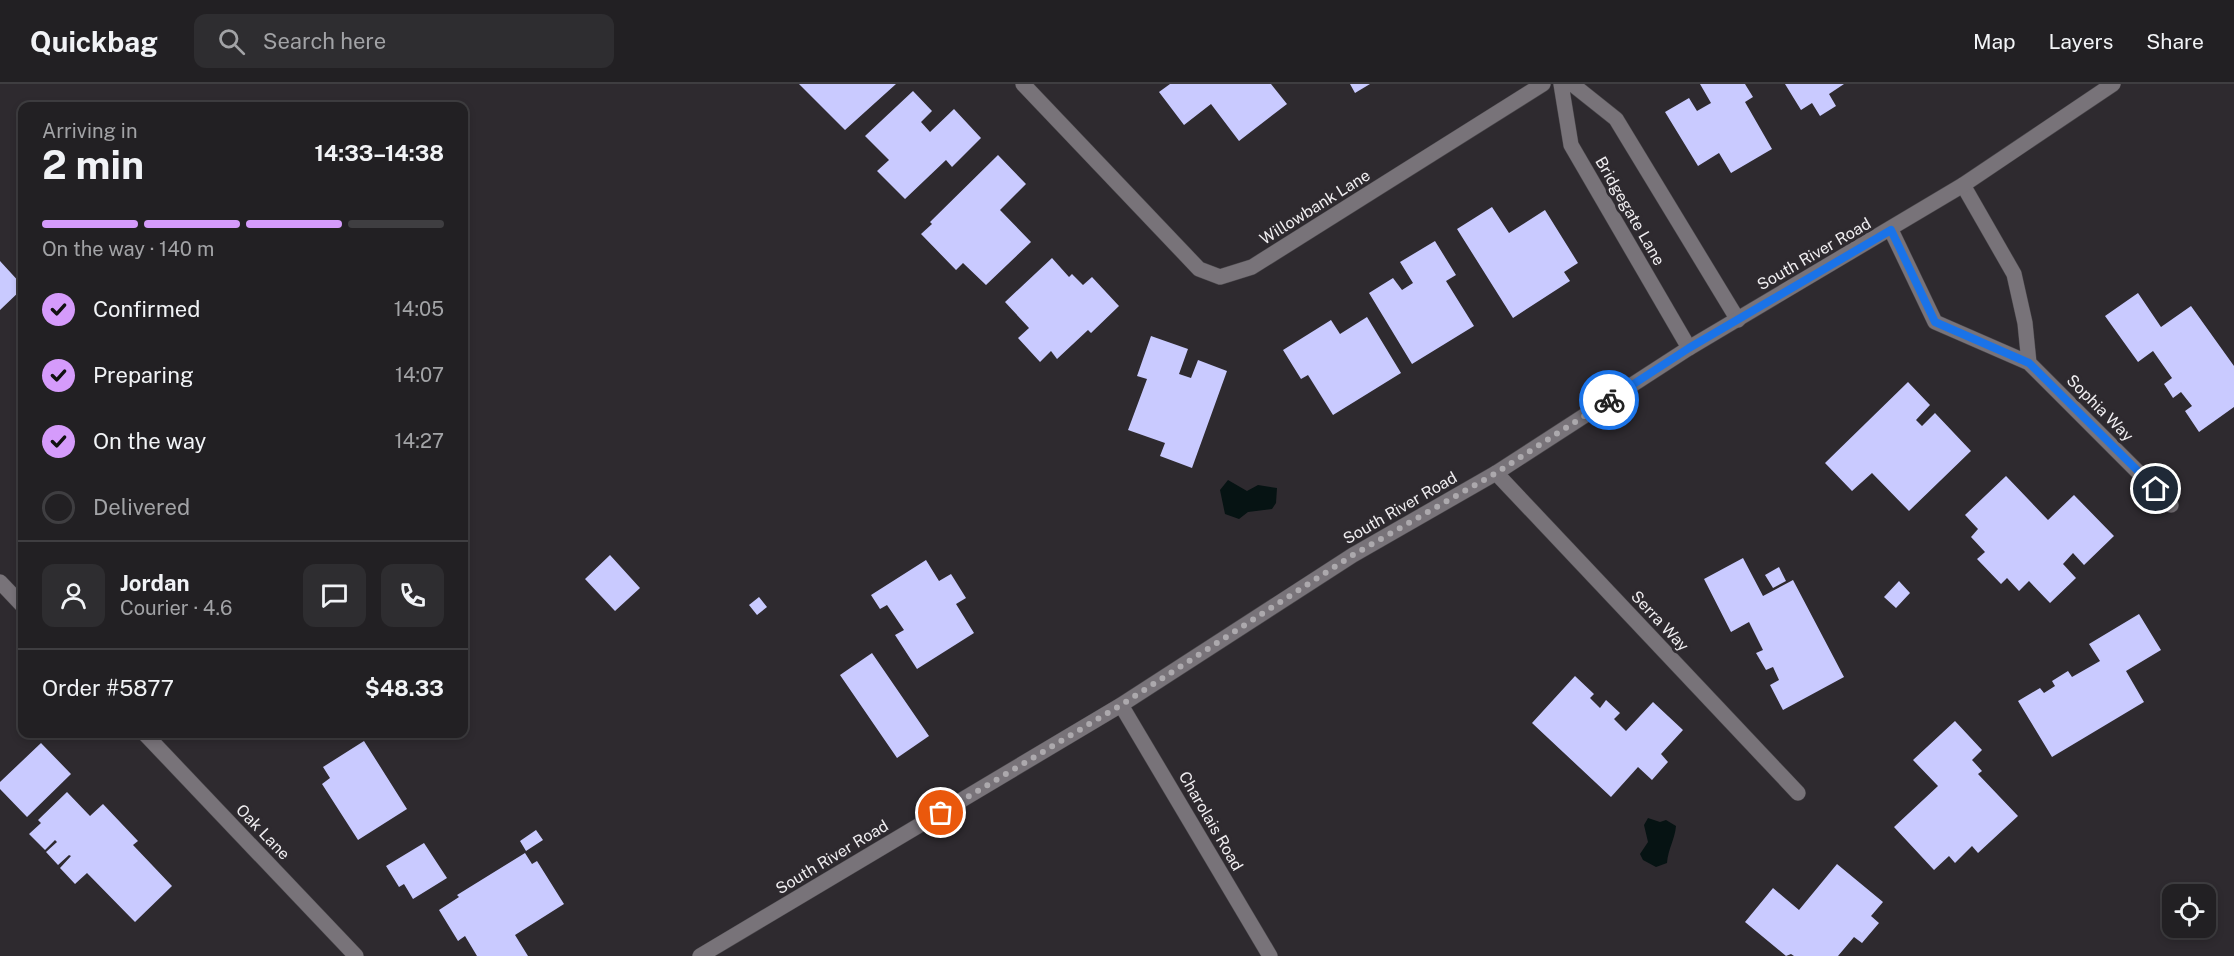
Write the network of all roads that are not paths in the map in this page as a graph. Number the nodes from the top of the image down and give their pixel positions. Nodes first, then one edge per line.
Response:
1 (1023, 84) edge
2 (1543, 84) edge
3 (1561, 84) edge
4 (1572, 84) edge
5 (2113, 84) edge
6 (1963, 185) junction
7 (1891, 230) junction
8 (1738, 320) junction
9 (1689, 348) junction
10 (2029, 363) junction
11 (1496, 473) junction
12 (2171, 505) dead end
13 (0, 582) edge
14 (18, 601) edge
15 (1121, 705) junction
16 (149, 738) edge
17 (1798, 793) dead end
18 (356, 956) edge
19 (700, 956) edge
20 (1270, 956) edge

1 - 2 street, Willowbank Lane
3 - 9 street, Bridgegate Lane
4 - 8 street, Bridgegate Lane
5 - 6 street, South River Road
6 - 7 street, South River Road
6 - 10 street
7 - 8 street, South River Road
7 - 10 street, Sophia Way
8 - 9 street, South River Road
9 - 11 street, South River Road
10 - 12 street, Sophia Way
11 - 15 street, South River Road
11 - 17 street, Serra Way
13 - 14 street
15 - 19 street, South River Road
15 - 20 street, Charolais Road
16 - 18 street, Oak Lane

